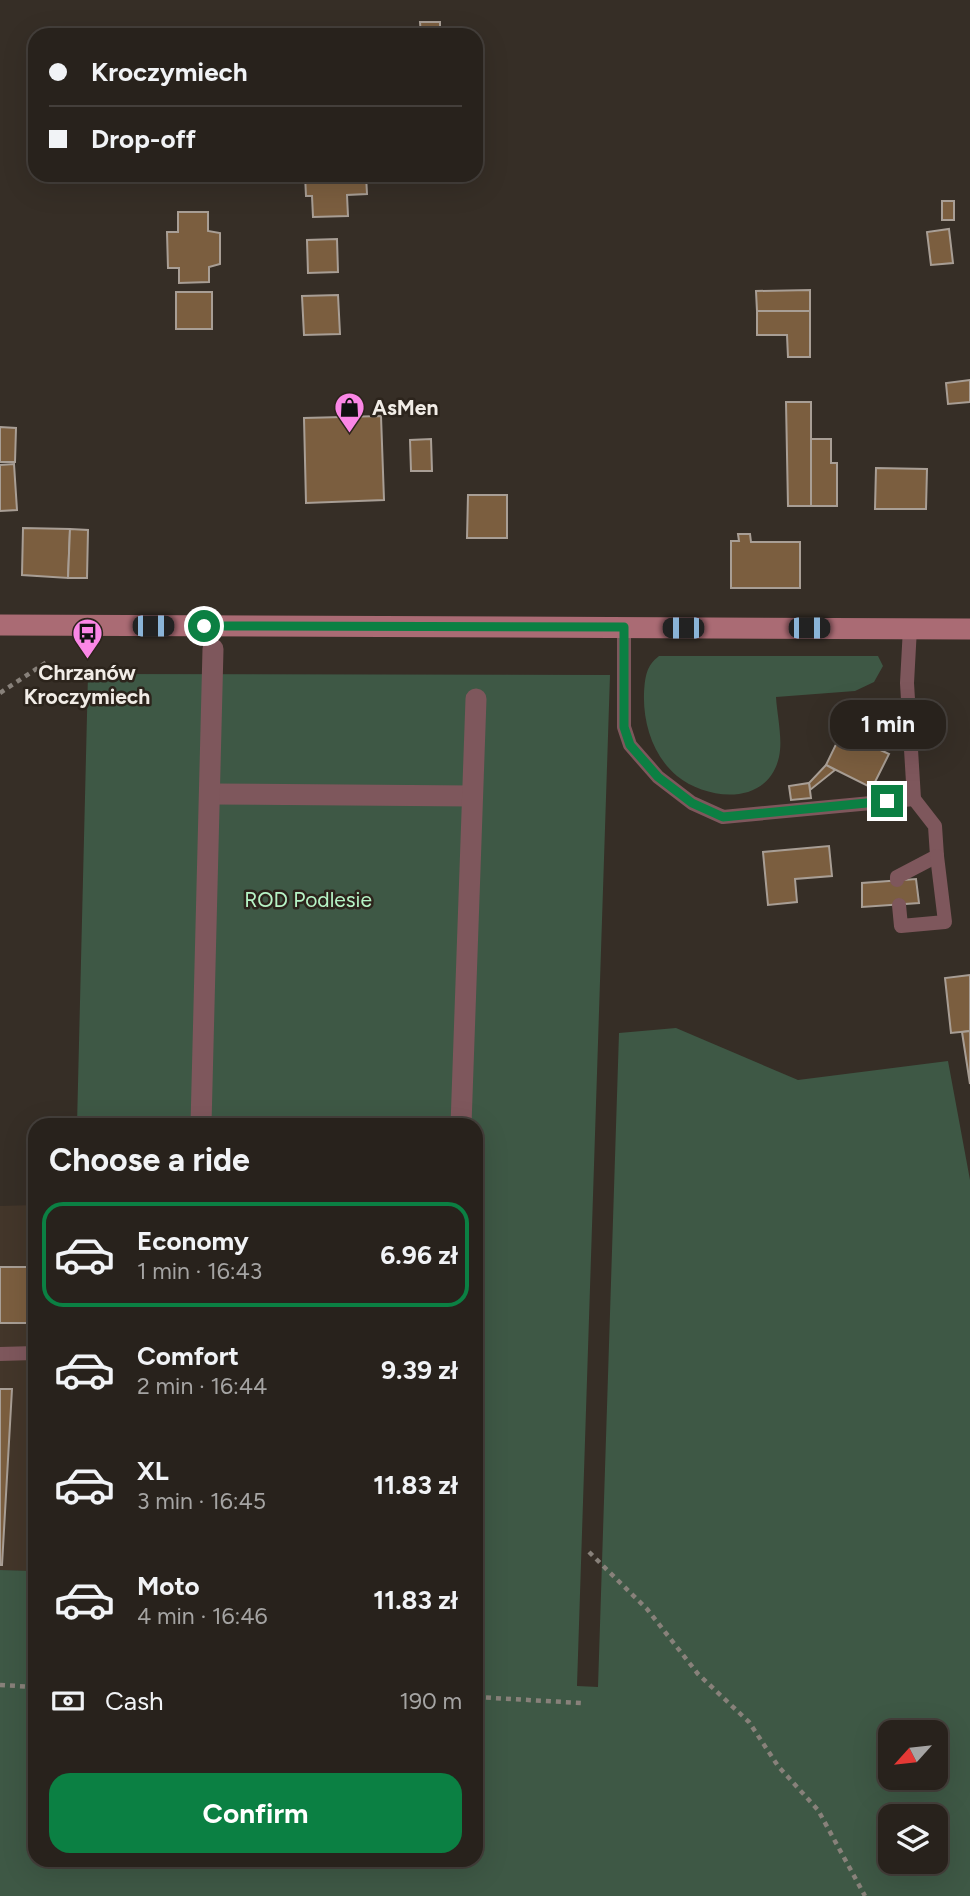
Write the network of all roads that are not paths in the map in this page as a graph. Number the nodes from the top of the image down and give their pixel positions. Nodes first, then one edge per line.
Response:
1 (0, 625) edge
2 (624, 627) junction
3 (910, 628) junction
4 (970, 629) edge
5 (214, 649) dead end
6 (476, 699) dead end
7 (209, 794) junction
8 (472, 796) junction
9 (914, 799) junction
10 (937, 856) junction
11 (897, 880) dead end
12 (899, 905) dead end
13 (201, 1118) edge
14 (461, 1118) edge
15 (28, 1353) edge
16 (0, 1354) edge

1 - 2 main road
2 - 3 main road
2 - 9 lane
3 - 4 main road
3 - 9 lane
5 - 7 street
6 - 8 street
7 - 8 street
7 - 13 street
8 - 14 street
9 - 10 lane
10 - 11 lane
10 - 12 lane
15 - 16 lane

